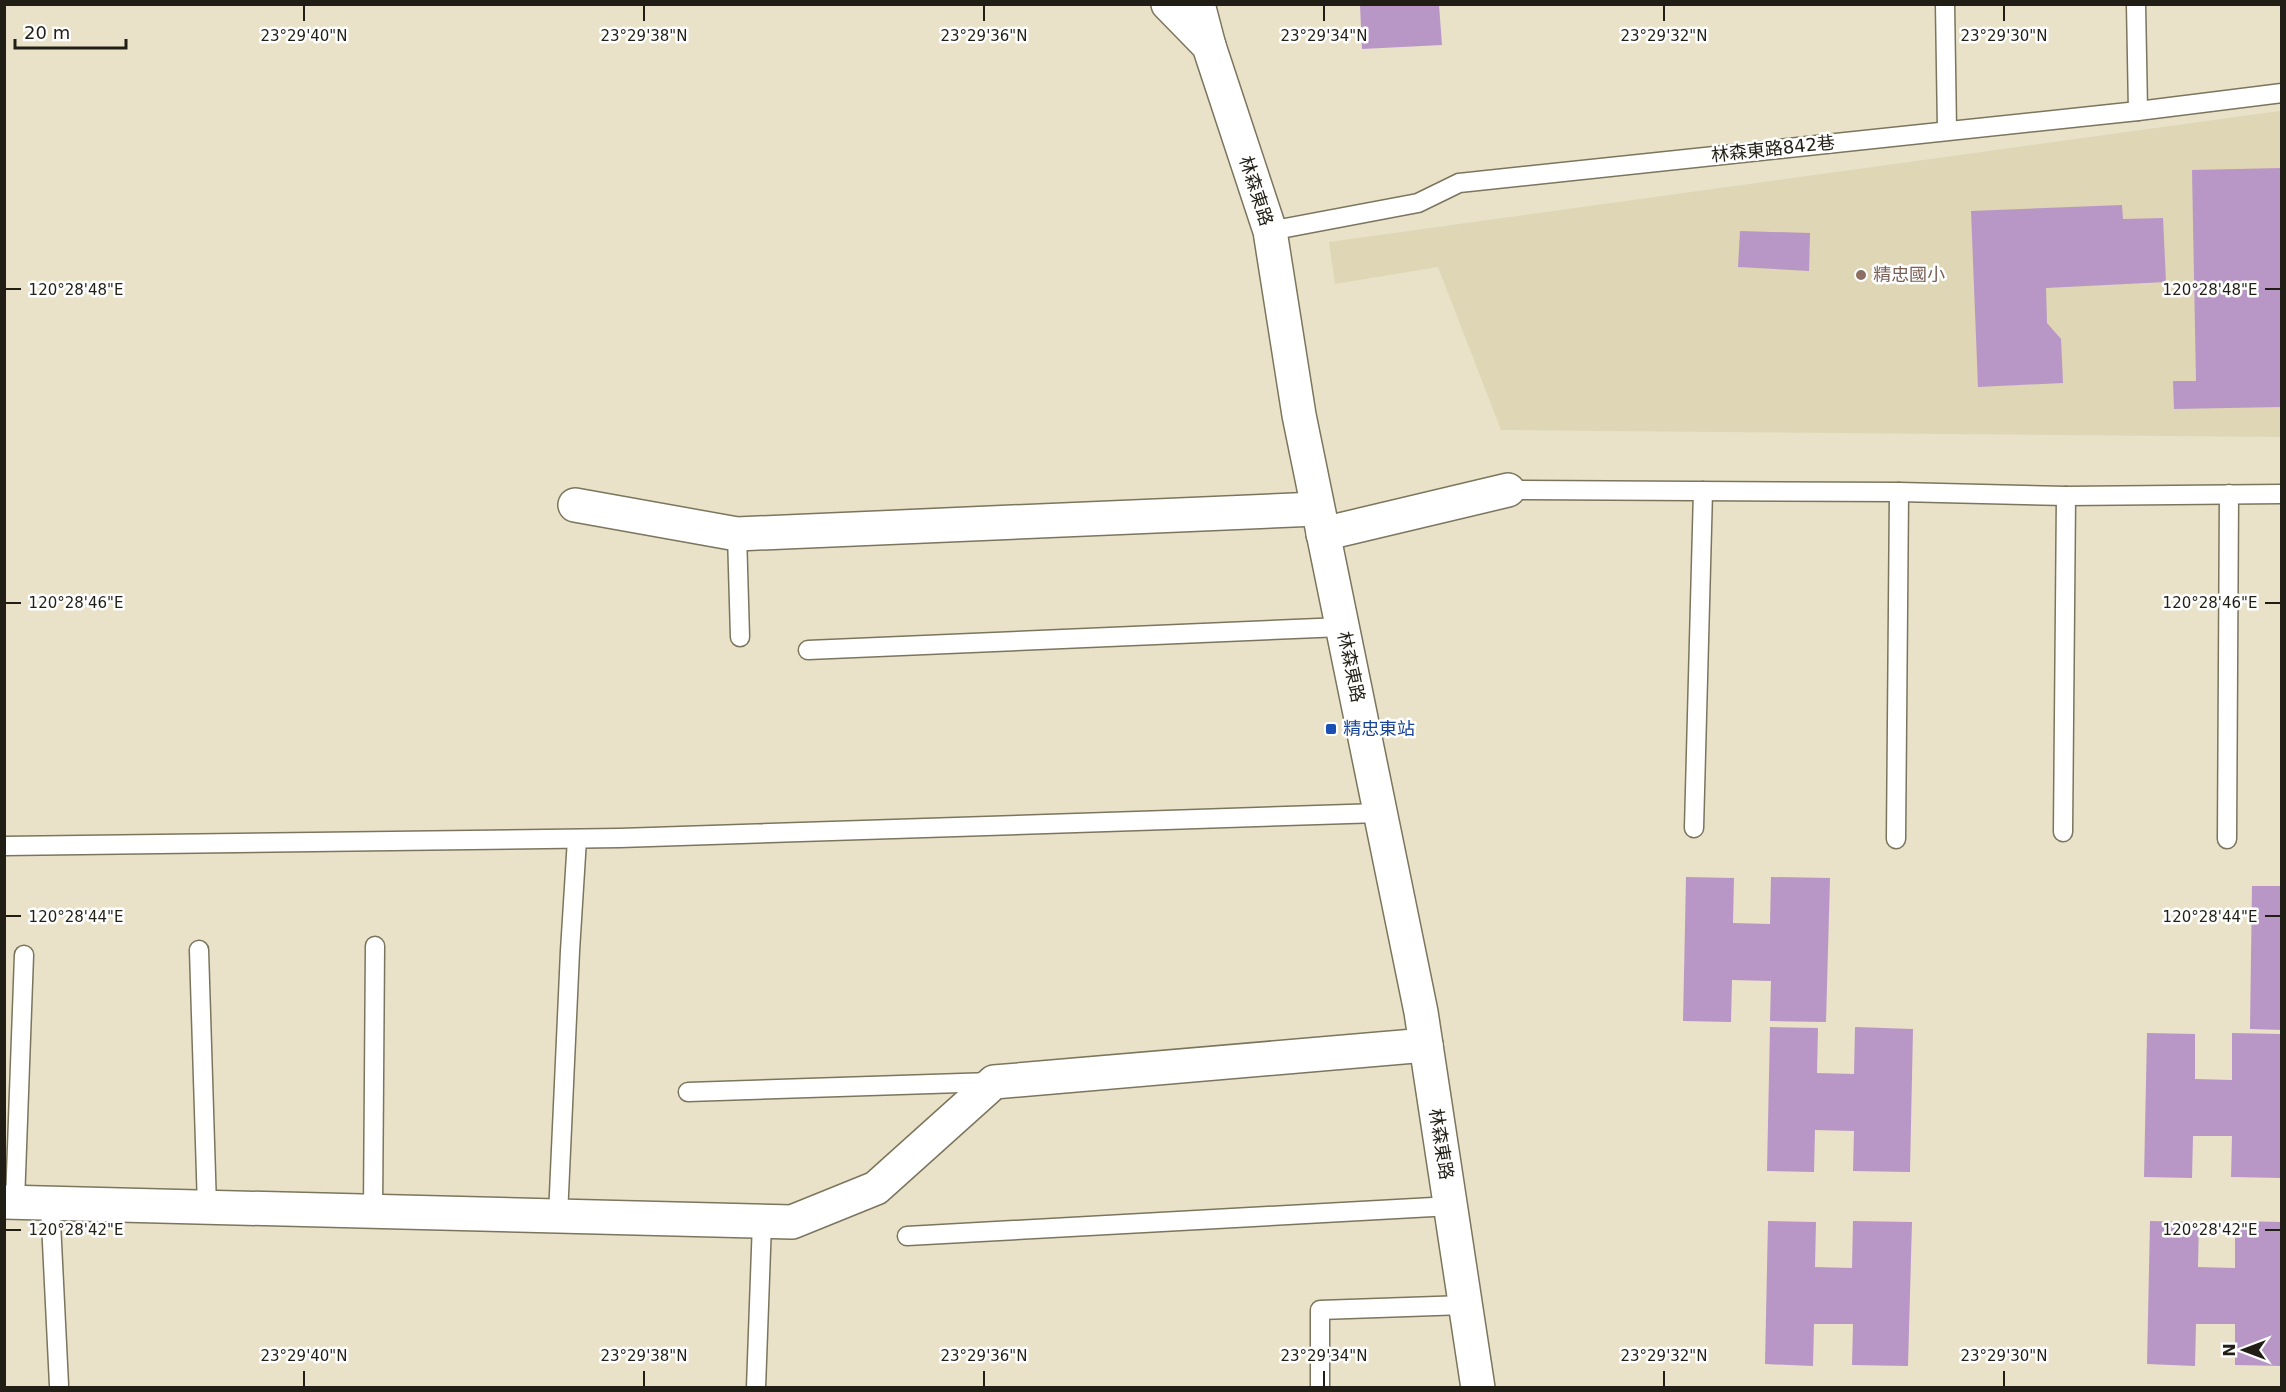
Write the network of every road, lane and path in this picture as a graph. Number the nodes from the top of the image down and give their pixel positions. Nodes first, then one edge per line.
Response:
1 (1168, 4) edge
2 (1198, 4) edge
3 (1945, 4) edge
4 (2136, 4) edge
5 (1209, 46) junction
6 (2282, 93) edge
7 (2138, 111) junction
8 (1947, 130) junction
9 (1270, 231) junction
10 (1508, 490) joint
11 (1703, 491) junction
12 (1899, 492) junction
13 (2229, 494) junction
14 (2282, 494) edge
15 (2066, 496) junction
16 (575, 506) dead end
17 (1320, 521) junction
18 (737, 534) junction
19 (1342, 627) junction
20 (740, 637) dead end
21 (808, 651) dead end
22 (1380, 813) junction
23 (1694, 828) dead end
24 (2063, 832) dead end
25 (577, 839) junction
26 (1896, 839) dead end
27 (2227, 839) dead end
28 (4, 846) edge
29 (375, 946) dead end
30 (199, 950) dead end
31 (24, 955) dead end
32 (1426, 1045) junction
33 (994, 1082) junction
34 (688, 1092) dead end
35 (10, 1202) edge
36 (50, 1202) junction
37 (1451, 1206) junction
38 (207, 1207) junction
39 (373, 1212) junction
40 (558, 1216) junction
41 (762, 1222) junction
42 (907, 1236) dead end
43 (1466, 1305) junction
44 (59, 1385) dead end
45 (756, 1388) edge
46 (1320, 1388) edge
47 (1478, 1388) edge

1 - 5 street, 林森東路
2 - 5 street
3 - 8 lane
4 - 7 lane
5 - 9 street, 林森東路
6 - 7 lane, 林森東路842巷
7 - 8 lane, 林森東路842巷
8 - 9 lane, 林森東路842巷
9 - 17 street, 林森東路
10 - 11 lane
10 - 17 street
11 - 12 lane
11 - 23 lane
12 - 15 lane
12 - 26 lane
13 - 14 lane
13 - 15 lane
13 - 27 lane
15 - 24 lane
16 - 18 street
17 - 18 street
17 - 19 street, 林森東路
18 - 20 lane
19 - 21 lane
19 - 22 street, 林森東路
22 - 25 lane
22 - 32 street, 林森東路
25 - 28 lane
25 - 40 lane
29 - 39 lane
30 - 38 lane
31 - 35 lane
32 - 33 street
32 - 37 street, 林森東路
33 - 34 lane
33 - 41 street
35 - 36 street
36 - 38 street
36 - 44 lane
37 - 42 lane
37 - 43 street, 林森東路
38 - 39 street
39 - 40 street
40 - 41 street
41 - 45 lane
43 - 46 lane
43 - 47 street, 林森東路

